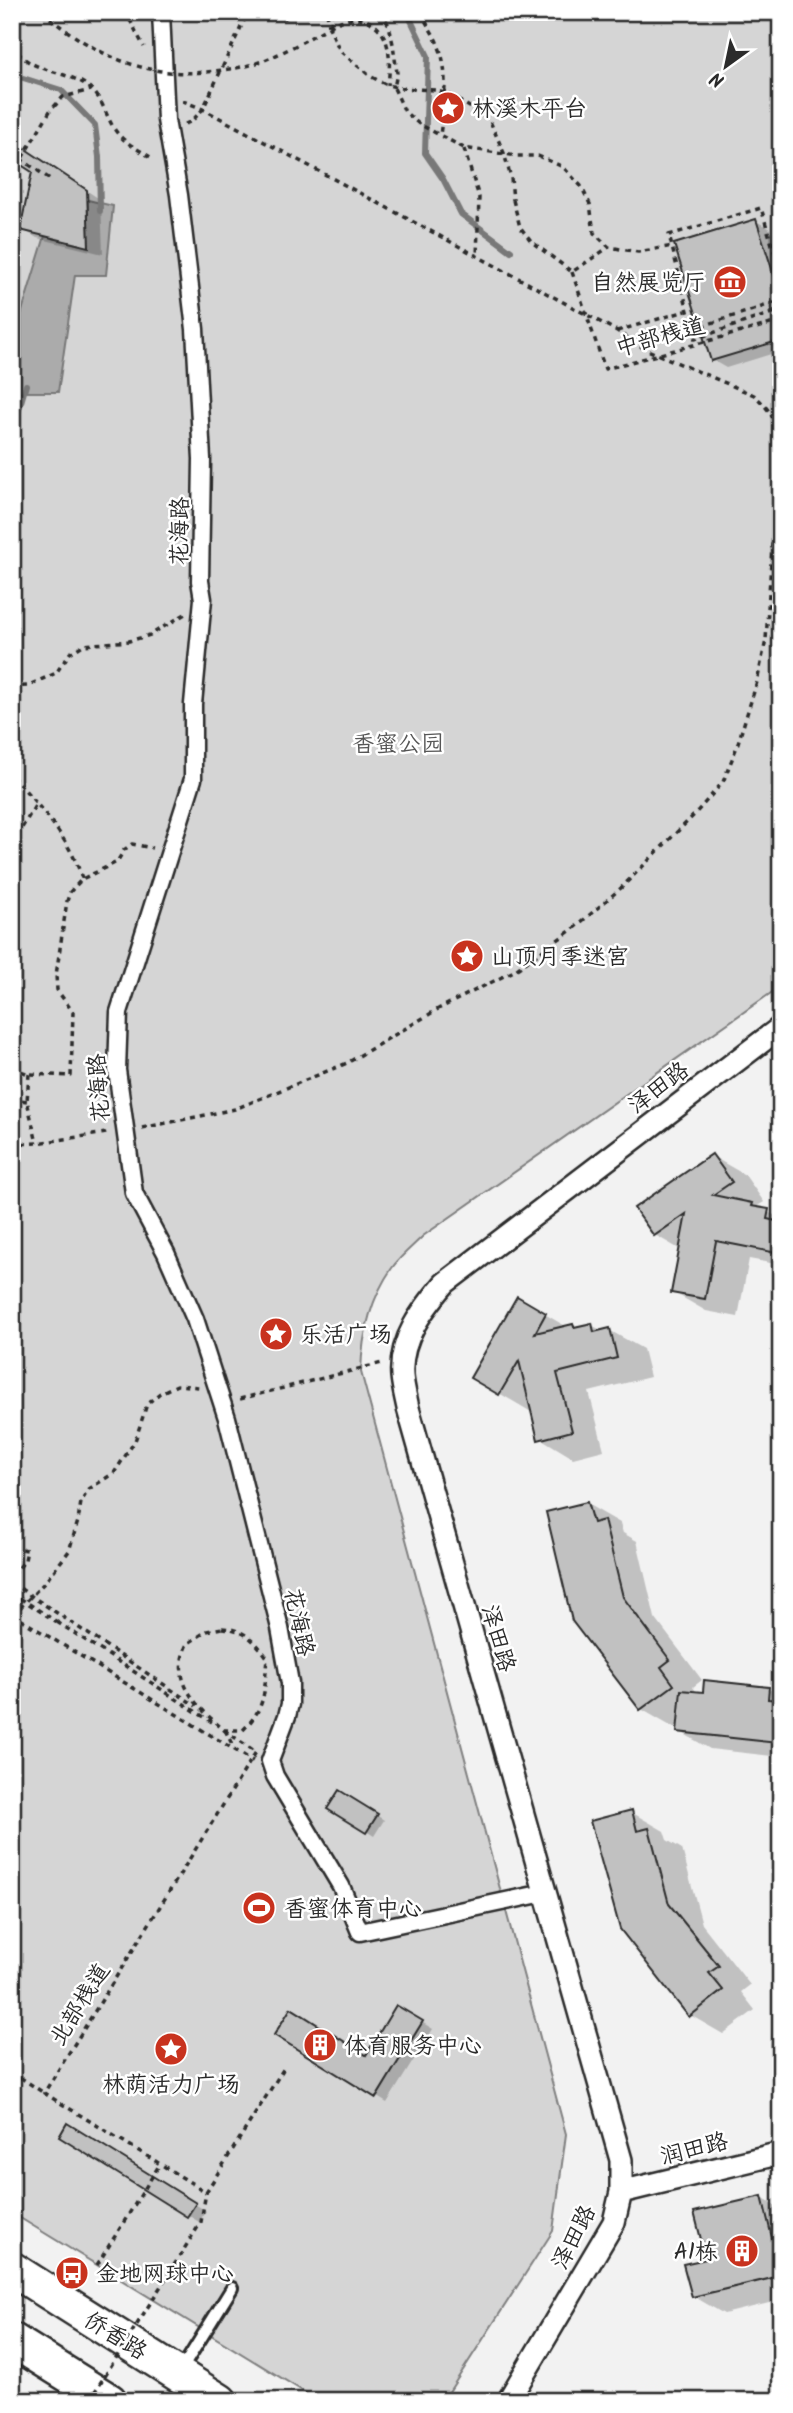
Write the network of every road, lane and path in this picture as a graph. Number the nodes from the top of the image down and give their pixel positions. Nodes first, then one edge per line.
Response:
1 (42, 12) edge
2 (161, 12) edge
3 (248, 12) edge
4 (254, 12) edge
5 (293, 12) edge
6 (304, 12) edge
7 (311, 12) edge
8 (327, 12) edge
9 (334, 12) edge
10 (380, 12) edge
11 (421, 12) edge
12 (329, 27) junction
13 (12, 44) edge
14 (388, 85) junction
15 (91, 90) junction
16 (440, 136) junction
17 (464, 148) junction
18 (12, 153) edge
19 (174, 170) junction
20 (12, 177) edge
21 (50, 179) dead end
22 (673, 246) junction
23 (609, 247) junction
24 (781, 255) edge
25 (775, 256) junction
26 (477, 257) junction
27 (572, 272) junction
28 (781, 274) edge
29 (12, 282) edge
30 (687, 310) junction
31 (781, 310) edge
32 (692, 329) junction
33 (617, 331) junction
34 (203, 599) junction
35 (14, 687) edge
36 (12, 719) edge
37 (12, 776) edge
38 (36, 804) junction
39 (12, 845) edge
40 (171, 853) junction
41 (82, 879) junction
42 (781, 1027) edge
43 (12, 1068) edge
44 (29, 1074) junction
45 (12, 1099) edge
46 (27, 1101) junction
47 (124, 1131) junction
48 (37, 1143) junction
49 (12, 1144) edge
50 (404, 1358) junction
51 (221, 1399) junction
52 (12, 1547) edge
53 (12, 1577) edge
54 (12, 1583) edge
55 (12, 1592) edge
56 (12, 1614) edge
57 (196, 1706) junction
58 (224, 1730) junction
59 (235, 1750) junction
60 (275, 1776) junction
61 (544, 1893) junction
62 (284, 2068) dead end
63 (12, 2072) edge
64 (44, 2093) junction
65 (781, 2154) edge
66 (160, 2164) junction
67 (206, 2192) junction
68 (621, 2192) junction
69 (97, 2265) dead end
70 (12, 2269) edge
71 (232, 2288) dead end
72 (12, 2340) edge
73 (178, 2374) junction
74 (12, 2388) edge
75 (33, 2401) edge
76 (89, 2401) edge
77 (110, 2401) edge
78 (220, 2401) edge
79 (508, 2401) edge

1 - 12 path, bridge
2 - 19 street, 花海路
3 - 26 path
4 - 5 path
6 - 7 path
8 - 12 path
9 - 12 path
10 - 16 path
11 - 16 path
12 - 14 path, bridge
12 - 14 path
13 - 15 path
14 - 27 path, bridge
15 - 19 path
15 - 20 path
16 - 17 path
17 - 23 path
17 - 26 path
18 - 21 path, bridge
19 - 34 street, 花海路
20 - 29 path
22 - 23 path
22 - 25 path
22 - 30 path
23 - 27 path
24 - 25 path
25 - 28 path
26 - 33 path
27 - 32 path, 中部栈道, bridge
30 - 32 path
30 - 33 path
31 - 32 path
33 - 47 path
34 - 35 path
34 - 40 street, 花海路
35 - 36 path
37 - 38 path
38 - 39 path
38 - 41 path
40 - 41 path
40 - 47 street, 花海路
41 - 44 path
42 - 50 street, 泽田路
43 - 44 path
44 - 46 path
45 - 46 path
46 - 48 path
47 - 48 path
47 - 51 street, 花海路
48 - 49 path
50 - 51 path
50 - 61 street, 泽田路
51 - 56 path
51 - 60 street, 花海路
52 - 53 path
54 - 57 path, 北部栈道, bridge
55 - 59 path, bridge
56 - 59 path
57 - 58 path, 北部栈道
57 - 58 path, 北部栈道, bridge
58 - 64 path, 北部栈道, bridge
59 - 60 path
60 - 61 street
61 - 68 street, 泽田路
62 - 67 path, bridge
63 - 64 path
64 - 66 path, bridge
65 - 68 street, 润田路
66 - 67 path, bridge
66 - 69 path
67 - 76 path, bridge
68 - 79 street, 泽田路
70 - 73 main road, 侨香路
71 - 73 lane
72 - 77 main road
73 - 78 main road, 侨香路
74 - 75 path

